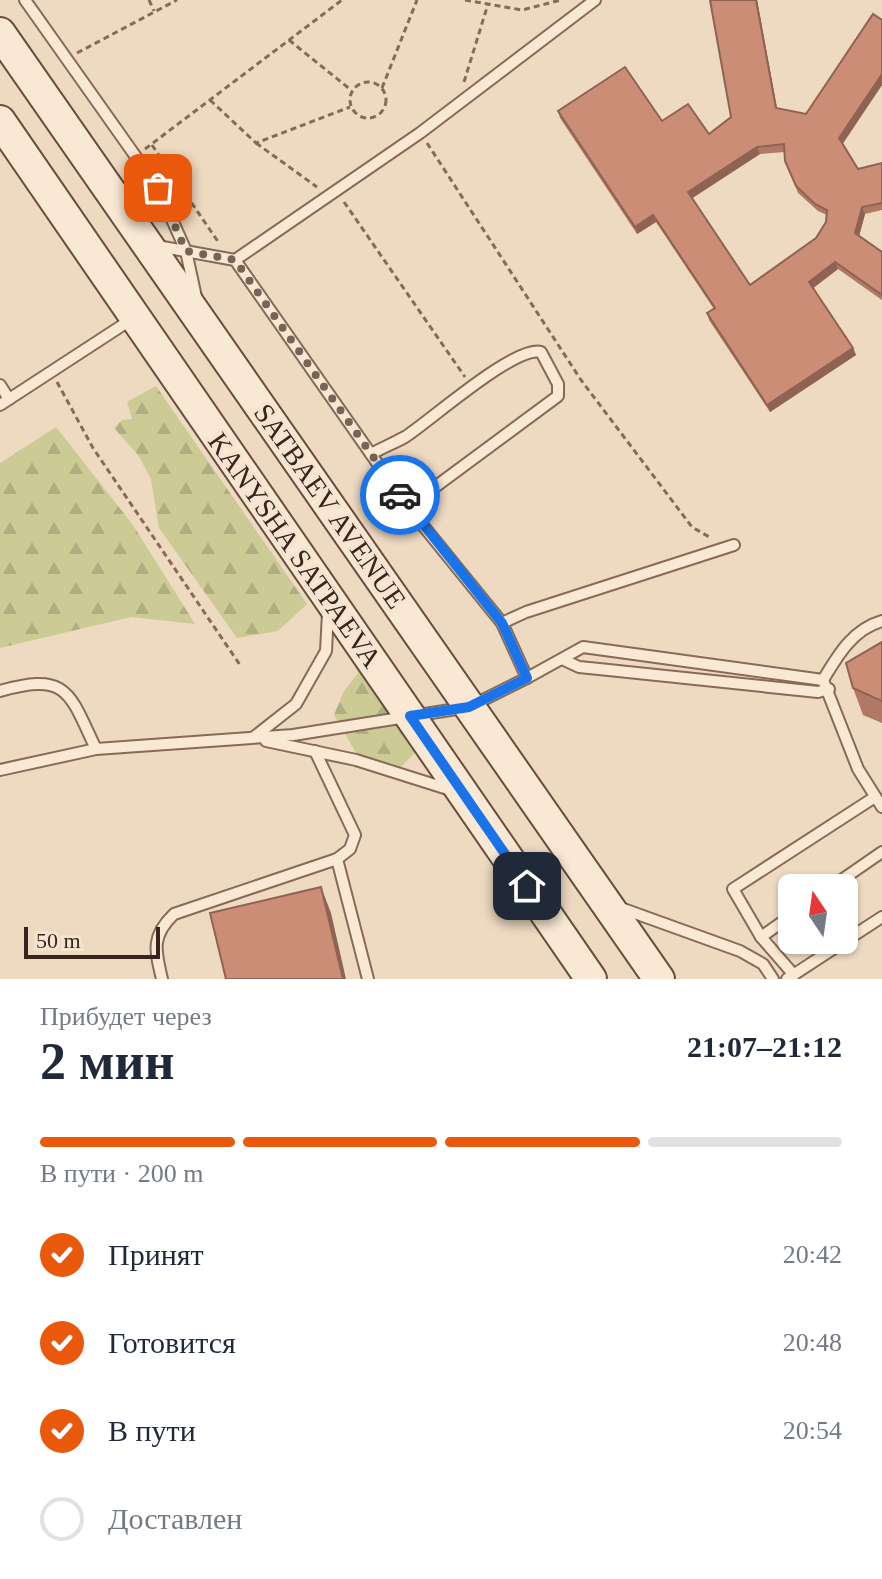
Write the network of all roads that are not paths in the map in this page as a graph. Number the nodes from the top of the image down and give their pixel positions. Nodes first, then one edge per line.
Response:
1 (25, 0) edge
2 (595, 0) edge
3 (0, 33) edge
4 (0, 121) edge
5 (147, 244) junction
6 (186, 251) junction
7 (235, 260) junction
8 (135, 317) junction
9 (202, 322) junction
10 (0, 385) edge
11 (4, 402) edge
12 (371, 454) junction
13 (408, 507) junction
14 (730, 546) road end
15 (329, 599) junction
16 (882, 621) edge
17 (502, 623) junction
18 (564, 660) junction
19 (527, 678) junction
20 (826, 684) junction
21 (0, 691) edge
22 (469, 707) junction
23 (410, 716) junction
24 (252, 739) junction
25 (96, 749) junction
26 (315, 751) junction
27 (0, 770) edge
28 (463, 793) junction
29 (875, 797) junction
30 (882, 807) edge
31 (882, 852) edge
32 (337, 859) junction
33 (850, 874) edge
34 (606, 903) junction
35 (882, 917) edge
36 (778, 925) edge
37 (761, 937) junction
38 (790, 977) edge
39 (162, 979) edge
40 (368, 979) edge
41 (591, 979) edge
42 (659, 979) edge
43 (773, 979) edge

1 - 6 lane
2 - 7 lane
3 - 5 main road, SATBAEV AVENUE
4 - 8 main road, KANYSHA SATPAEVA
5 - 6 lane
5 - 9 main road, SATBAEV AVENUE
6 - 7 lane
6 - 9 lane
7 - 12 lane
8 - 11 lane
8 - 15 main road, KANYSHA SATPAEVA
9 - 22 main road, SATBAEV AVENUE
10 - 11 lane
12 - 13 lane
12 - 13 lane
13 - 17 lane
14 - 17 lane
15 - 23 main road, KANYSHA SATPAEVA
15 - 24 lane
16 - 20 lane
17 - 19 lane
18 - 19 lane
18 - 20 lane
18 - 20 lane
19 - 22 lane
20 - 29 lane
21 - 25 lane
22 - 23 lane
22 - 34 main road, SATBAEV AVENUE
23 - 24 lane
23 - 28 main road, KANYSHA SATPAEVA
24 - 25 lane
24 - 26 lane
25 - 27 lane
26 - 28 lane
26 - 32 lane
28 - 41 main road, KANYSHA SATPAEVA
29 - 30 lane
29 - 37 lane
31 - 33 lane
32 - 39 lane
32 - 40 lane
34 - 42 main road, SATBAEV AVENUE
34 - 43 lane
35 - 38 lane
36 - 37 lane
37 - 38 lane

